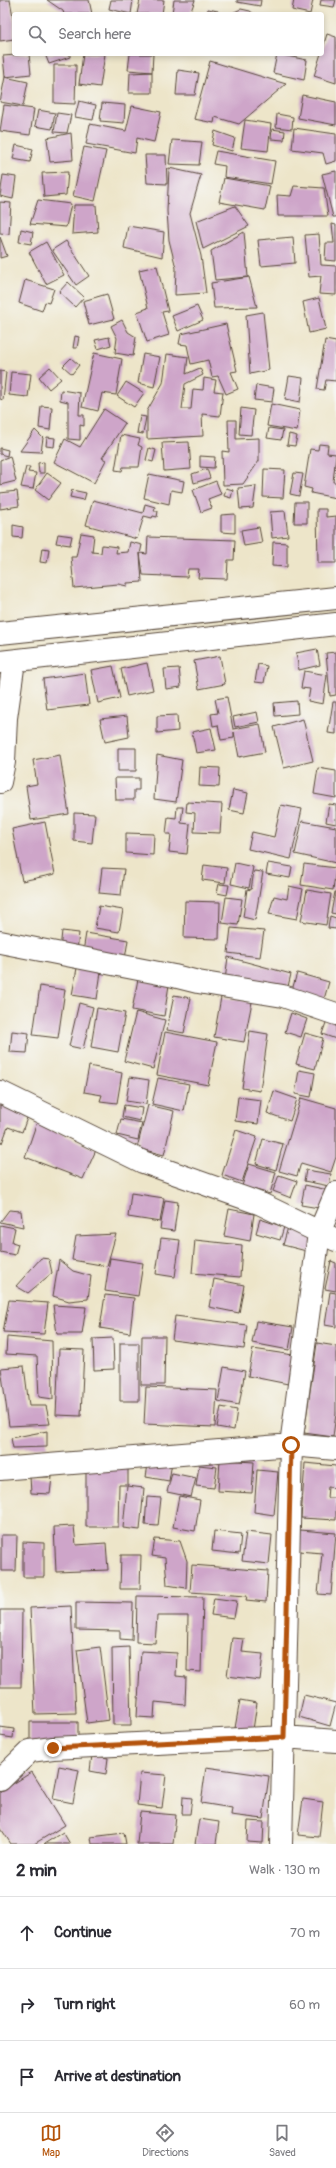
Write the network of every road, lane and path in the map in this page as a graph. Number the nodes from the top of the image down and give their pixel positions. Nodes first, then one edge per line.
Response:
1 (336, 598) edge
2 (336, 624) edge
3 (5, 631) edge
4 (7, 661) edge
5 (0, 782) edge
6 (0, 942) edge
7 (336, 1014) edge
8 (0, 1092) edge
9 (336, 1193) edge
10 (328, 1236) edge
11 (291, 1445) junction
12 (336, 1449) edge
13 (0, 1469) edge
14 (284, 1737) junction
15 (336, 1741) edge
16 (8, 1765) edge
17 (0, 1780) edge
18 (280, 1844) edge

1 - 3 street
2 - 4 street
4 - 5 street
6 - 7 street
8 - 10 street
9 - 10 street
10 - 11 street
11 - 12 street
11 - 13 street
11 - 14 street
14 - 15 street
14 - 16 street
14 - 18 street
16 - 17 street

